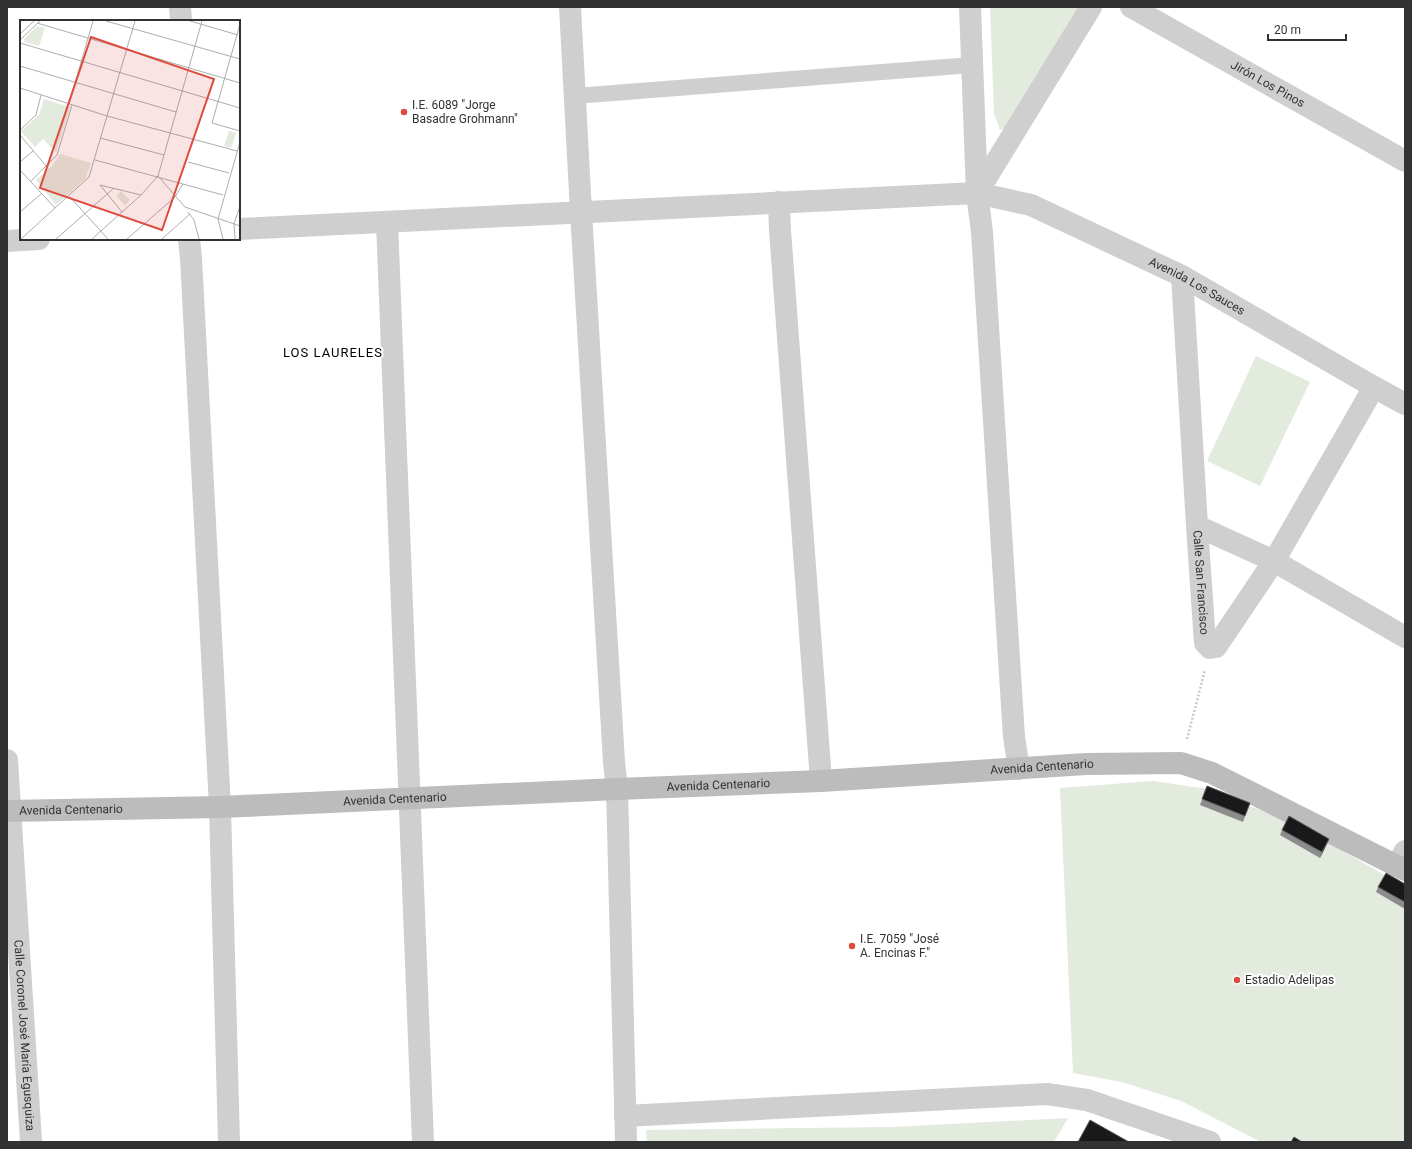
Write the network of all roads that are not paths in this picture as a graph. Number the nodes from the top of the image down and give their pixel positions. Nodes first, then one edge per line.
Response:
1 (180, 7) edge
2 (570, 7) edge
3 (970, 7) edge
4 (1091, 7) edge
5 (1131, 7) edge
6 (180, 20) edge
7 (972, 65) junction
8 (575, 96) junction
9 (1405, 160) edge
10 (977, 193) junction
11 (779, 202) junction
12 (581, 212) junction
13 (387, 222) junction
14 (240, 229) edge
15 (23, 240) edge
16 (189, 240) edge
17 (7, 241) edge
18 (1182, 276) junction
19 (1374, 387) junction
20 (1405, 404) edge
21 (1197, 526) junction
22 (1274, 561) junction
23 (1405, 637) edge
24 (7, 760) edge
25 (1019, 769) junction
26 (821, 781) junction
27 (617, 789) junction
28 (410, 799) junction
29 (220, 807) junction
30 (8, 811) edge
31 (1402, 862) edge
32 (625, 1116) junction
33 (31, 1142) edge
34 (229, 1142) edge
35 (423, 1142) edge
36 (626, 1142) edge
37 (1210, 1142) edge

1 - 6 street
2 - 8 street
3 - 7 street
4 - 10 street
5 - 9 street, Jirón Los Pinos
7 - 8 lane
7 - 10 street
8 - 12 street
10 - 11 street, Avenida Los Sauces
10 - 18 street, Avenida Los Sauces
10 - 25 street
11 - 12 street, Avenida Los Sauces
11 - 26 street
12 - 13 street, Avenida Los Sauces
12 - 27 street
13 - 14 street, Avenida Los Sauces
13 - 28 street
15 - 17 street
16 - 29 street
18 - 19 street, Avenida Los Sauces
18 - 21 street, Calle San Francisco
19 - 20 street, Avenida Los Sauces
19 - 22 street, Calle San Francisco
21 - 22 street
21 - 22 street, Calle San Francisco
22 - 23 street
24 - 30 street, Calle Coronel José María Egusquiza
25 - 26 street, Avenida Centenario
25 - 31 street, Avenida Centenario
26 - 27 street, Avenida Centenario
27 - 28 street, Avenida Centenario
27 - 32 street
28 - 29 street, Avenida Centenario
28 - 35 street
29 - 30 street, Avenida Centenario
29 - 34 street
30 - 33 street, Calle Coronel José María Egusquiza
32 - 36 street
32 - 37 street

